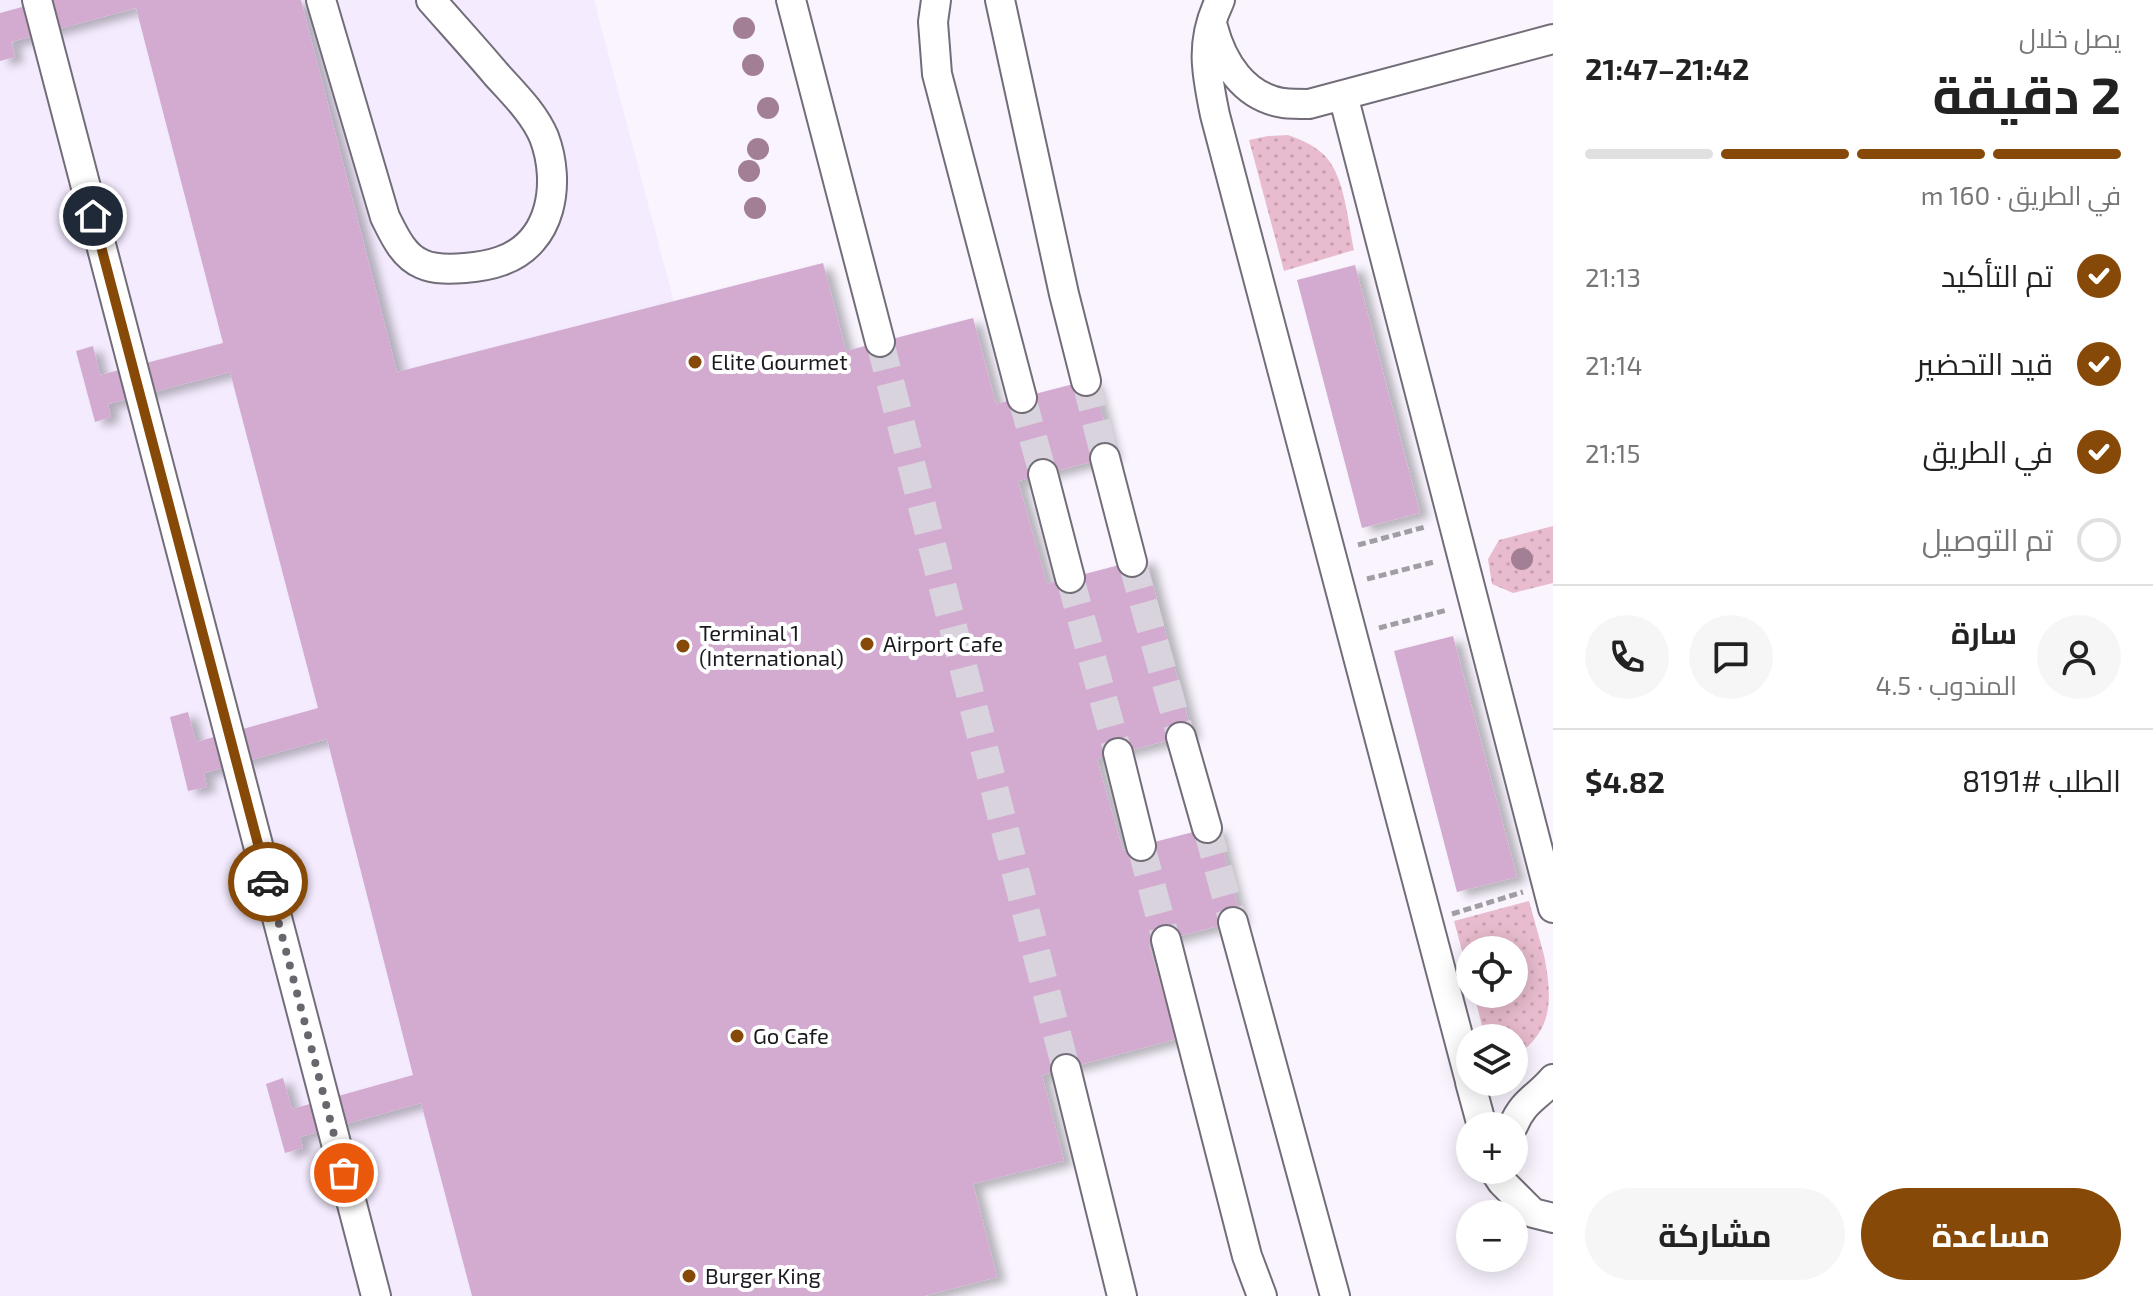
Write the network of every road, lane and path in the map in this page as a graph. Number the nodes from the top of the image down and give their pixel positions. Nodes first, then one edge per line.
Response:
1 (37, 0) edge
2 (321, 0) edge
3 (431, 0) edge
4 (791, 0) edge
5 (936, 0) edge
6 (1000, 0) edge
7 (1215, 9) edge
8 (1553, 39) edge
9 (1343, 95) junction
10 (880, 342) tunnel mouth
11 (1086, 381) tunnel mouth
12 (1022, 398) tunnel mouth
13 (1105, 458) tunnel mouth
14 (1043, 474) tunnel mouth
15 (1454, 520) junction
16 (1329, 553) junction
17 (1463, 555) junction
18 (1132, 562) tunnel mouth
19 (1070, 578) tunnel mouth
20 (1338, 586) junction
21 (1475, 602) junction
22 (1351, 635) junction
23 (1181, 737) tunnel mouth
24 (1118, 753) tunnel mouth
25 (1207, 828) tunnel mouth
26 (1141, 846) tunnel mouth
27 (1550, 896) edge
28 (1428, 921) junction
29 (1233, 922) tunnel mouth
30 (1166, 940) tunnel mouth
31 (1456, 1028) edge
32 (1066, 1069) tunnel mouth
33 (1553, 1079) edge
34 (1518, 1112) edge
35 (1508, 1184) edge
36 (1553, 1218) edge
37 (376, 1296) edge
38 (1122, 1296) edge
39 (1262, 1296) edge
40 (1335, 1296) edge

1 - 37 lane
2 - 3 lane
4 - 10 lane
5 - 12 lane
6 - 11 lane
7 - 9 lane
7 - 16 lane
8 - 9 lane
9 - 15 lane
13 - 18 lane
14 - 19 lane
15 - 16 path
15 - 17 lane
16 - 20 lane
17 - 20 path
17 - 21 lane
20 - 22 lane
21 - 22 path
21 - 27 lane
22 - 28 lane
23 - 25 lane
24 - 26 lane
27 - 28 path
28 - 31 lane
29 - 40 lane
30 - 39 lane
32 - 38 lane
33 - 34 lane
35 - 36 lane

